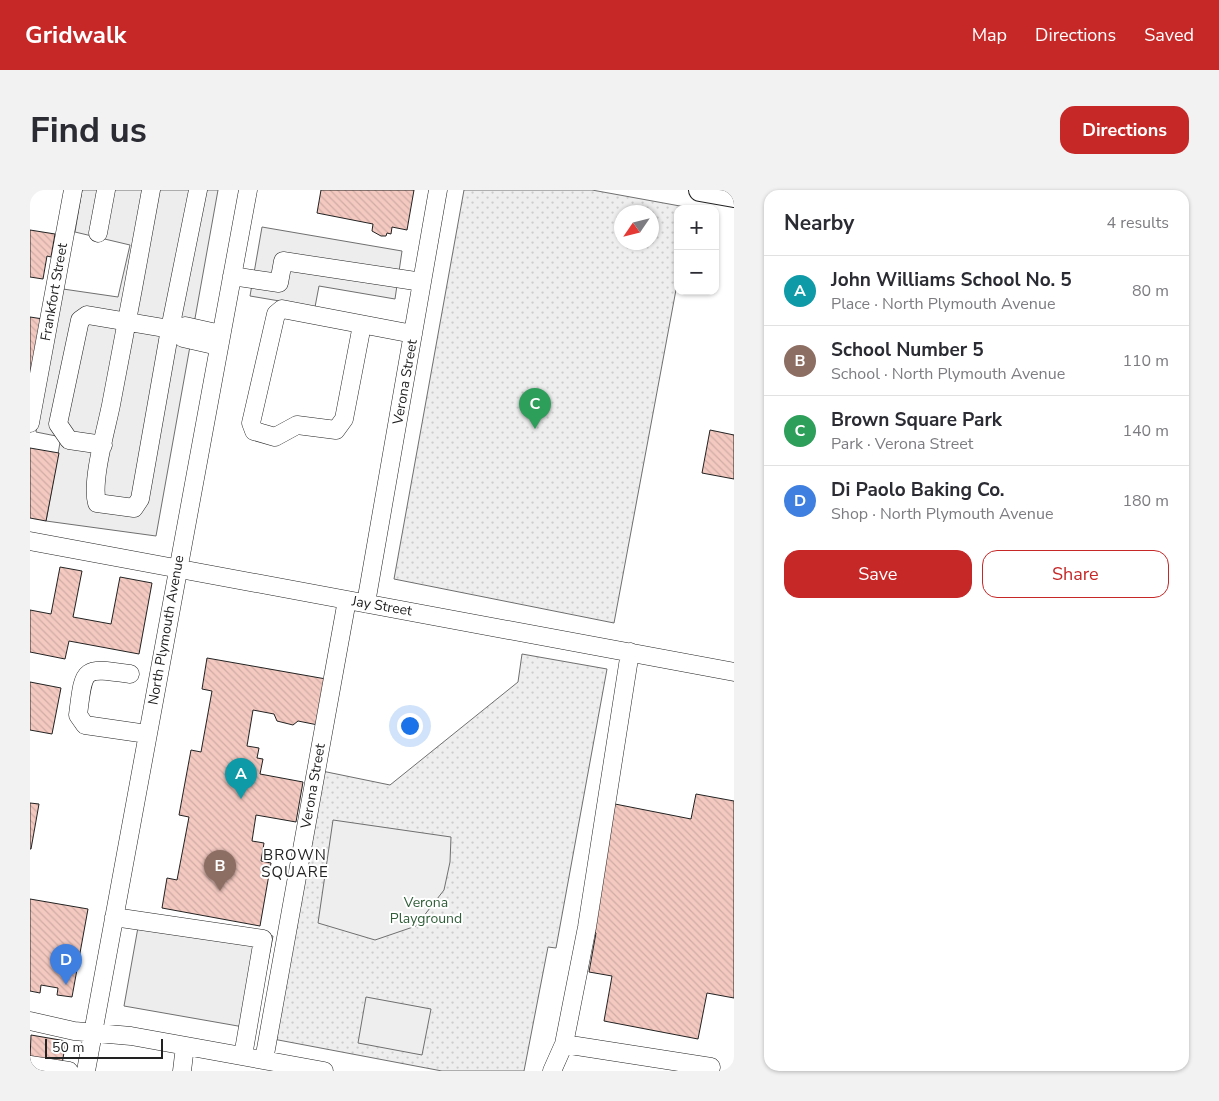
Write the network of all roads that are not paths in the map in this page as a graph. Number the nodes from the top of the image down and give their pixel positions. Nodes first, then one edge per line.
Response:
1 (73, 190) edge
2 (106, 190) edge
3 (151, 190) edge
4 (198, 190) edge
5 (248, 190) edge
6 (438, 190) edge
7 (700, 190) edge
8 (734, 196) edge
9 (98, 233) dead end
10 (232, 276) junction
11 (422, 282) junction
12 (127, 322) junction
13 (362, 325) junction
14 (172, 329) junction
15 (413, 334) junction
16 (220, 340) junction
17 (30, 423) edge
18 (103, 445) junction
19 (30, 541) edge
20 (177, 569) junction
21 (347, 600) junction
22 (366, 603) junction
23 (630, 652) junction
24 (734, 672) edge
25 (130, 674) dead end
26 (147, 734) junction
27 (114, 917) junction
28 (30, 1021) edge
29 (93, 1033) junction
30 (564, 1044) junction
31 (185, 1046) junction
32 (243, 1056) junction
33 (270, 1064) edge
34 (30, 1065) edge
35 (711, 1068) dead end
36 (69, 1071) edge
37 (86, 1071) edge
38 (182, 1071) edge
39 (324, 1071) edge
40 (552, 1071) edge

1 - 17 street, Frankfort Street
2 - 9 street
3 - 12 street
4 - 14 street
5 - 10 street, North Plymouth Avenue
6 - 11 street, Verona Street
7 - 8 main road
10 - 11 street
10 - 16 street, North Plymouth Avenue
11 - 15 street, Verona Street
12 - 14 street
12 - 18 street
12 - 18 street
13 - 13 street
13 - 15 street
14 - 16 street
14 - 18 street
15 - 22 street, Verona Street
16 - 20 street, North Plymouth Avenue
19 - 20 street, Jay Street
20 - 21 street, Jay Street
20 - 26 street, North Plymouth Avenue
21 - 22 street, Jay Street
21 - 33 street, Verona Street
22 - 23 street, Jay Street
23 - 24 street, Jay Street
23 - 30 street
25 - 26 street
26 - 27 street, North Plymouth Avenue
27 - 29 street, North Plymouth Avenue
27 - 32 street
28 - 29 street
29 - 31 street
29 - 37 street, North Plymouth Avenue
30 - 35 street
30 - 40 street
31 - 32 street
31 - 38 street
32 - 33 street
33 - 39 street
34 - 36 street

